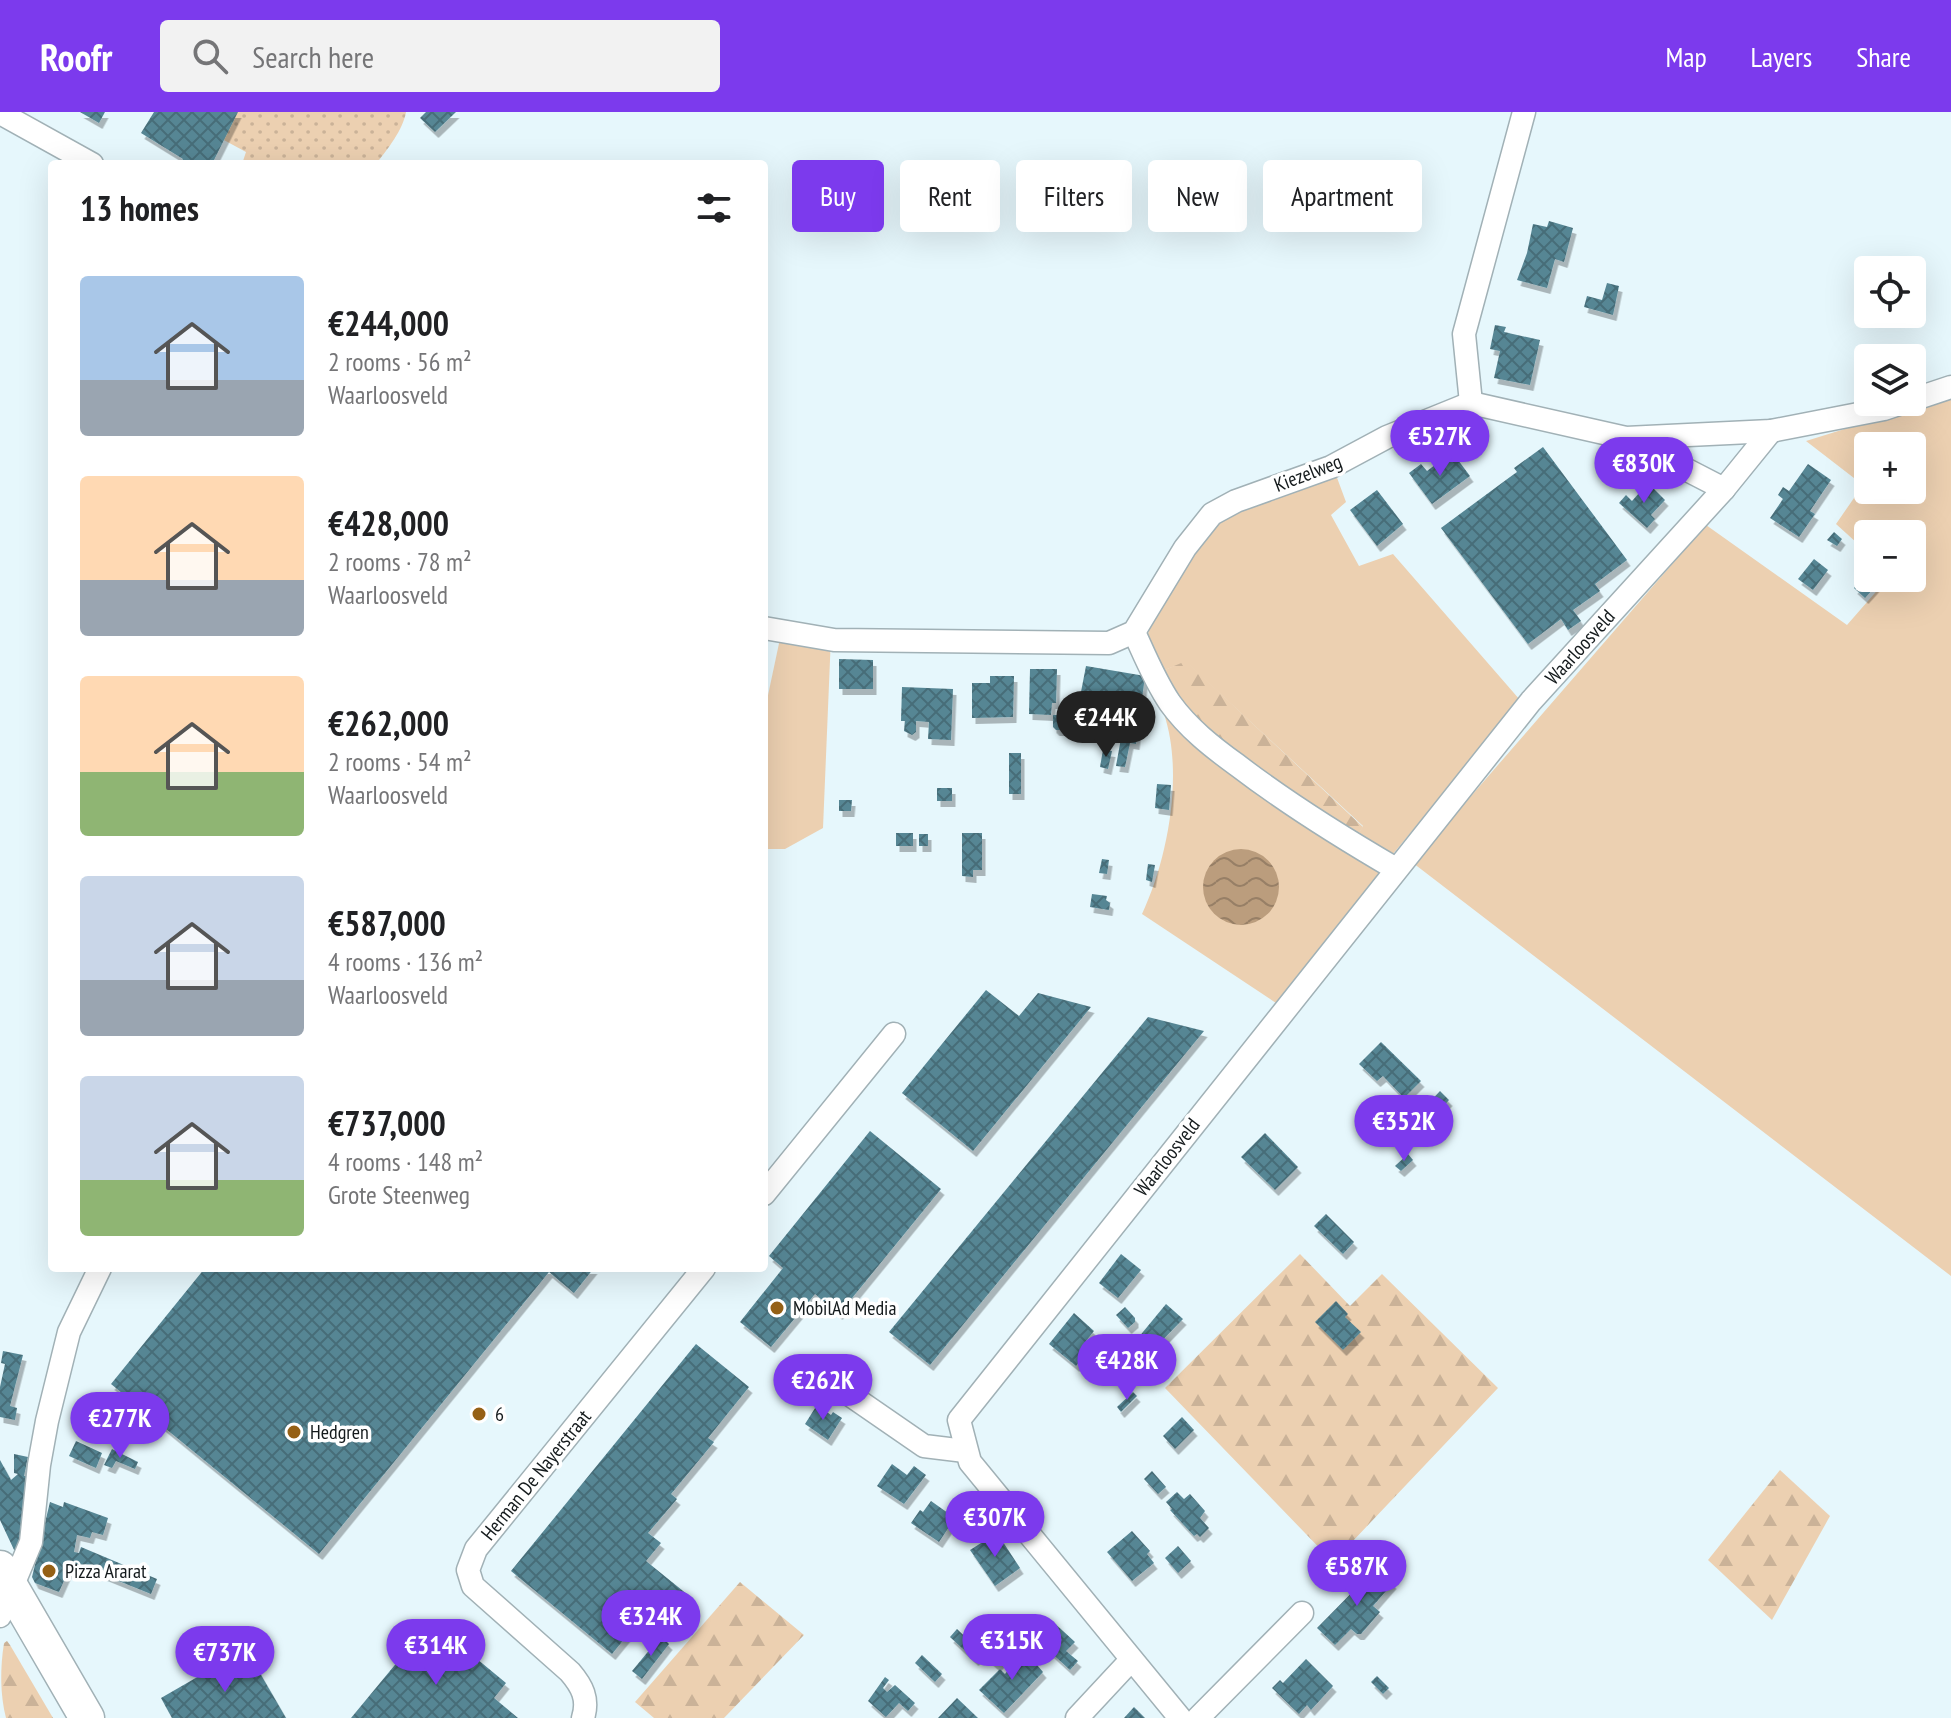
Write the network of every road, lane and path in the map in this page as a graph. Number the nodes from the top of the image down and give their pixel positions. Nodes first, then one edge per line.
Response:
1 (1524, 112) edge
2 (0, 113) edge
3 (85, 160) edge
4 (1951, 387) edge
5 (1926, 395) edge
6 (1471, 403) junction
7 (1854, 415) edge
8 (1771, 431) junction
9 (1626, 438) junction
10 (1724, 489) junction
11 (768, 629) edge
12 (1134, 632) junction
13 (1396, 869) junction
14 (894, 1034) dead end
15 (768, 1189) edge
16 (98, 1272) edge
17 (701, 1272) edge
18 (824, 1377) dead end
19 (965, 1451) junction
20 (4, 1591) edge
21 (1302, 1613) dead end
22 (1131, 1660) junction
23 (590, 1715) edge
24 (87, 1718) edge
25 (1077, 1718) edge
26 (1180, 1718) edge
27 (1198, 1718) edge

1 - 6 street
2 - 3 street
4 - 5 street
6 - 9 street
6 - 12 street, Kiezelweg
7 - 8 street
8 - 9 street
8 - 10 street, Waarloosveld
9 - 10 street
10 - 13 street, Waarloosveld
11 - 12 street
12 - 13 street
13 - 19 street, Waarloosveld
14 - 15 street
16 - 20 street
17 - 23 street, Herman De Nayerstraat
18 - 19 street
19 - 22 street
20 - 24 main road
21 - 27 street
22 - 25 street
22 - 26 street

